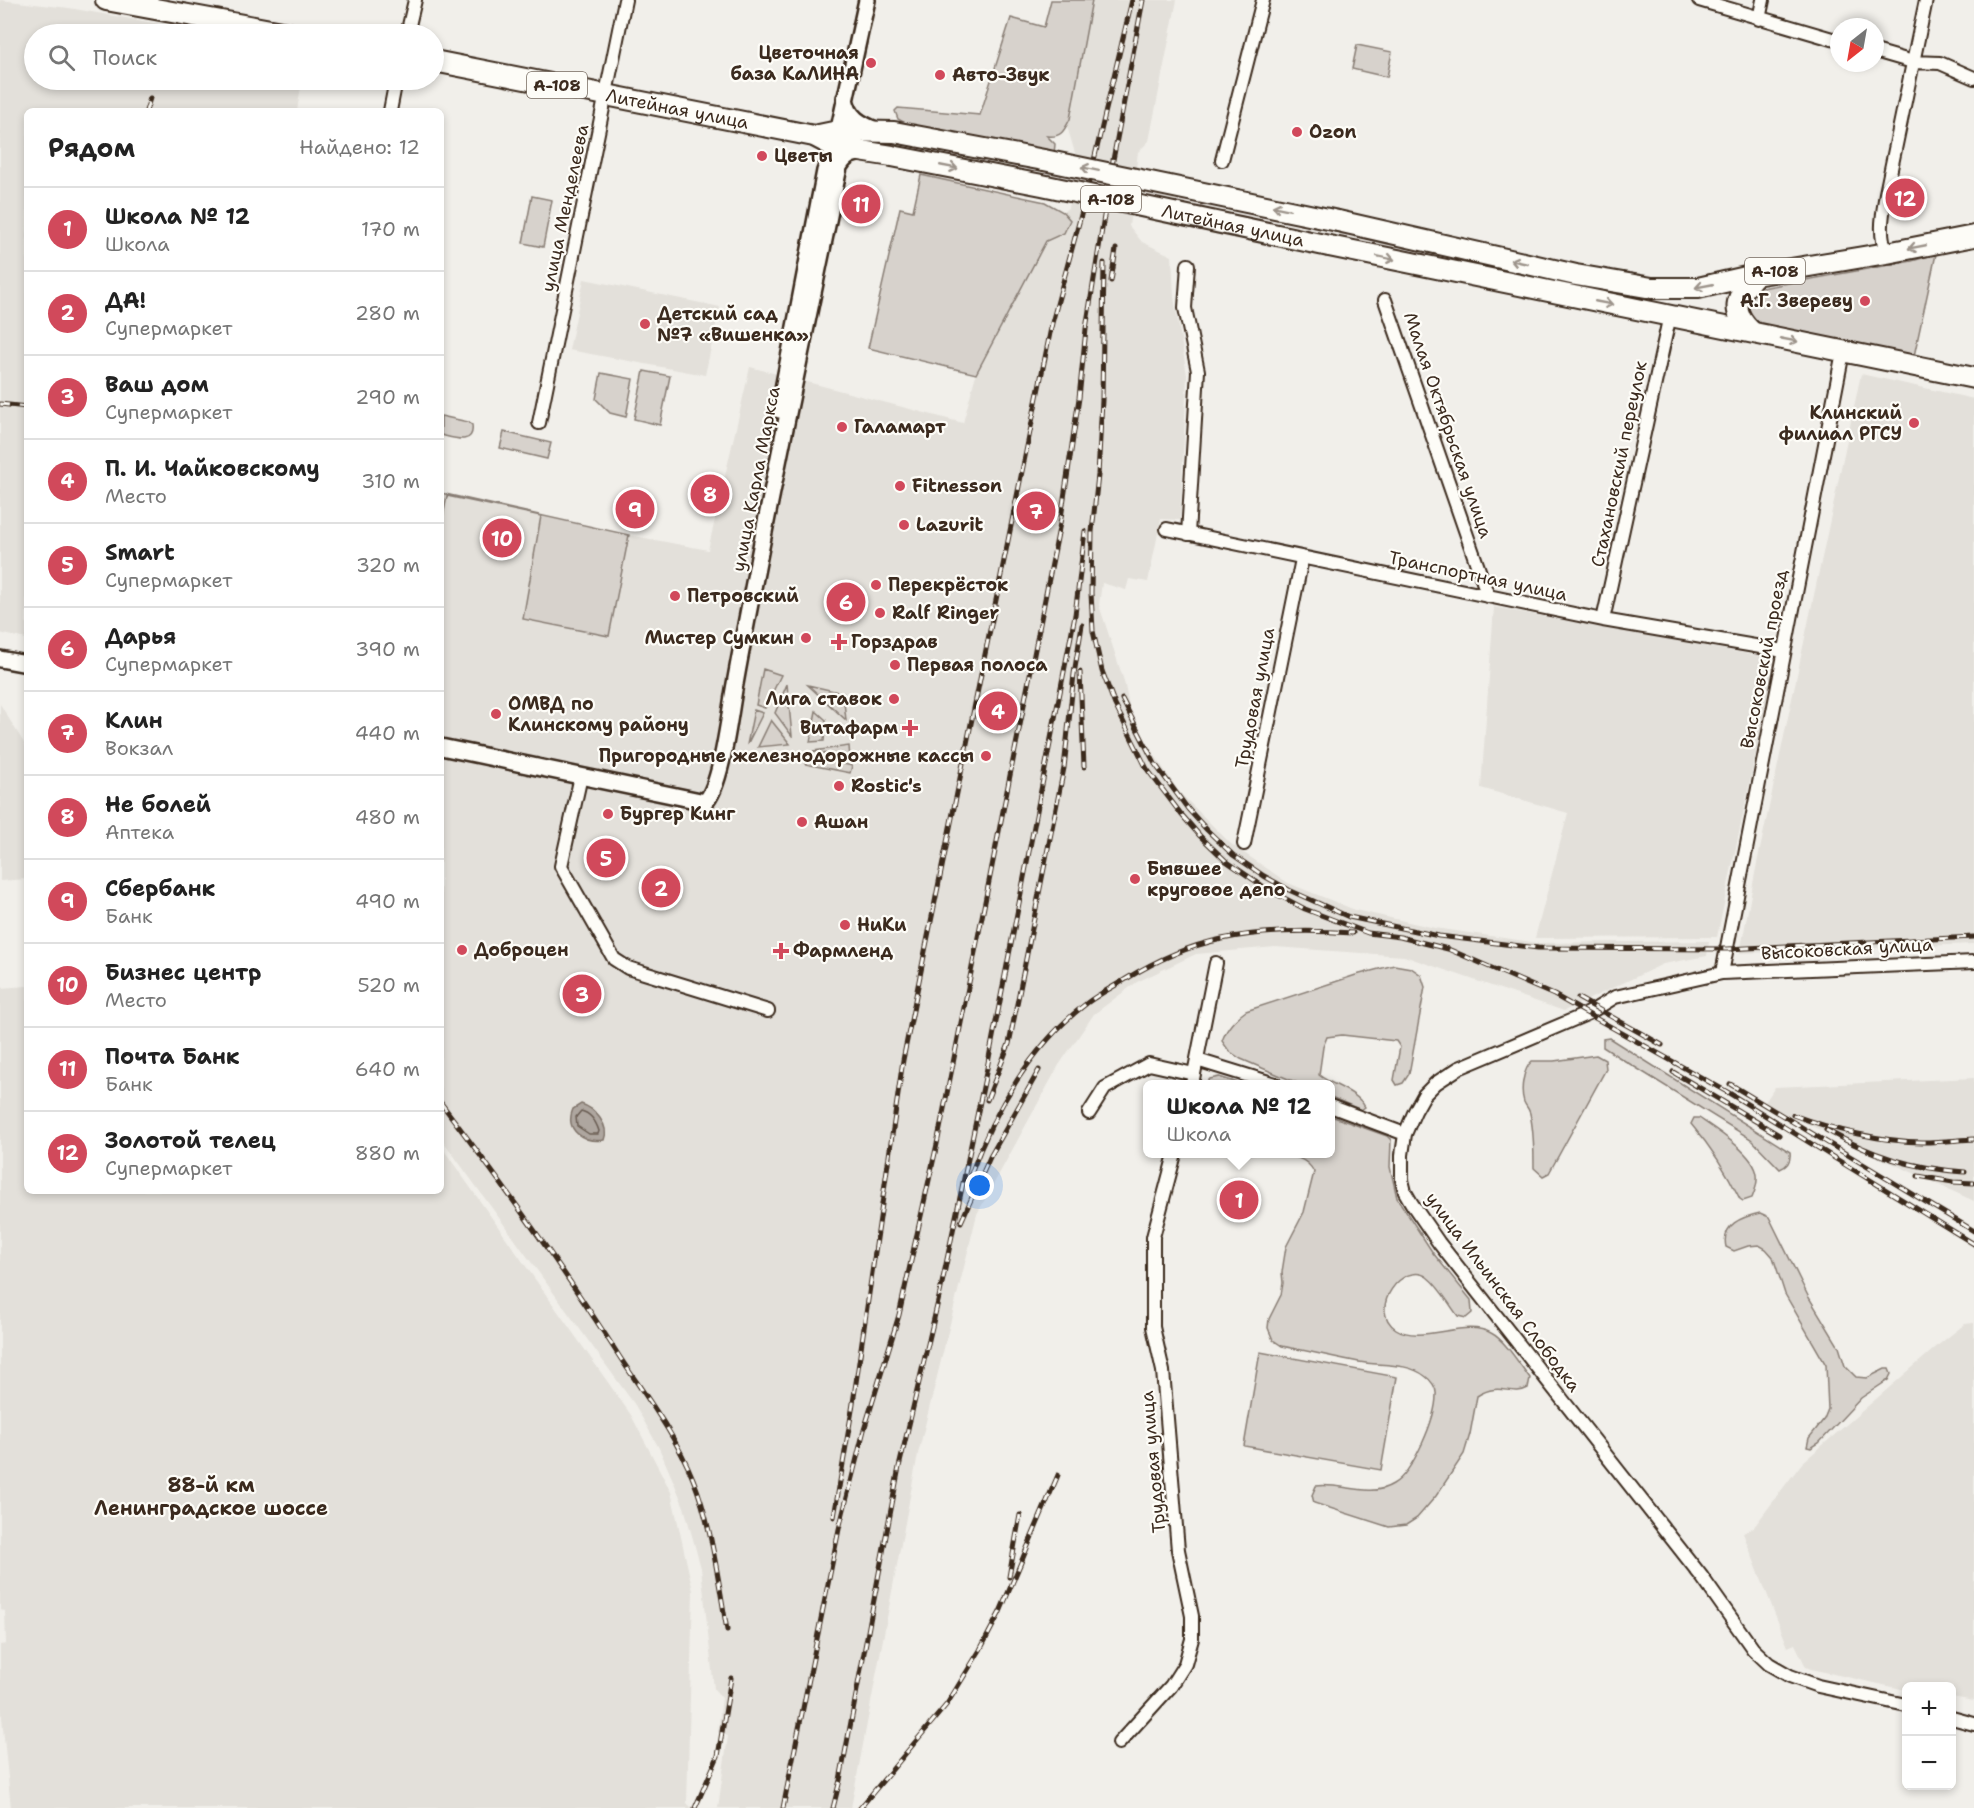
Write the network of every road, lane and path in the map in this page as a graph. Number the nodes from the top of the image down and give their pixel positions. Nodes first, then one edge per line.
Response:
1 (106, 0) edge
2 (415, 0) edge
3 (625, 0) edge
4 (867, 0) edge
5 (1263, 0) edge
6 (1699, 0) edge
7 (1763, 0) edge
8 (1926, 0) edge
9 (1759, 19) junction
10 (237, 24) edge
11 (409, 24) edge
12 (1830, 39) edge
13 (1884, 54) edge
14 (1913, 62) junction
15 (444, 63) edge
16 (1974, 78) edge
17 (394, 90) edge
18 (607, 94) junction
19 (845, 98) junction
20 (391, 108) edge
21 (886, 131) junction
22 (836, 139) junction
23 (863, 152) junction
24 (1222, 160) dead end
25 (838, 167) junction
26 (1974, 236) edge
27 (1887, 253) junction
28 (1188, 265) dead end
29 (1755, 275) junction
30 (1385, 300) dead end
31 (1670, 315) junction
32 (1752, 332) junction
33 (1843, 352) junction
34 (1974, 378) edge
35 (539, 423) dead end
36 (1167, 529) dead end
37 (1188, 534) junction
38 (1302, 559) junction
39 (1488, 596) junction
40 (1603, 620) junction
41 (1784, 651) junction
42 (0, 658) edge
43 (24, 663) edge
44 (444, 748) edge
45 (581, 776) junction
46 (707, 800) junction
47 (1244, 844) dead end
48 (1974, 962) edge
49 (1216, 963) dead end
50 (1722, 973) junction
51 (768, 1011) dead end
52 (1579, 1018) joint
53 (1197, 1060) junction
54 (1193, 1079) edge
55 (1262, 1080) edge
56 (1335, 1108) edge
57 (1089, 1113) dead end
58 (1405, 1134) junction
59 (1174, 1158) edge
60 (1902, 1704) edge
61 (1956, 1719) edge
62 (1974, 1724) edge
63 (1119, 1743) dead end

1 - 10 highway
2 - 11 street
3 - 18 street, улица Менделеева
4 - 19 street, улица Карла Маркса
5 - 24 street
6 - 9 street
7 - 9 street
8 - 14 street
9 - 12 street
13 - 14 street
14 - 16 street
14 - 27 street
15 - 18 highway, Литейная улица / А-108
17 - 20 street
18 - 22 highway, Литейная улица / А-108
18 - 35 street, улица Менделеева
19 - 21 street, А-108
19 - 22 street, улица Карла Маркса
21 - 22 highway, Литейная улица / А-108
29 -> 21 highway, Литейная улица / А-108, bridge
22 - 23 highway, Литейная улица / А-108
22 - 25 street, улица Карла Маркса
22 - 46 street, улица Карла Маркса
23 - 25 street
23 -> 31 highway, Литейная улица / А-108, bridge
25 - 46 street, улица Карла Маркса
26 -> 27 highway, А-108
27 - 29 highway, А-108
28 - 37 street
29 - 32 highway
30 - 39 street, Малая Октябрьская улица
31 - 32 highway, А-108
31 - 40 street, Стахановский переулок
32 -> 33 highway, А-108
33 - 34 highway, А-108
33 - 41 street, Высоковский проезд
36 - 37 street, Транспортная улица
37 - 38 street, Транспортная улица
38 - 39 street, Транспортная улица
38 - 47 street, Трудовая улица
39 - 40 street, Транспортная улица
40 - 41 street, Транспортная улица
41 - 50 street, Высоковский проезд
42 - 43 street
44 - 45 street
45 - 46 street
45 - 51 street
48 - 50 street, Высоковская улица
49 - 53 street
50 - 52 street, Высоковская улица
52 - 58 street, улица Ильинская Слободка
53 - 54 street
53 - 55 street
54 - 57 street
56 - 58 street
58 - 60 street, улица Ильинская Слободка
59 - 63 street, Трудовая улица
61 - 62 street

